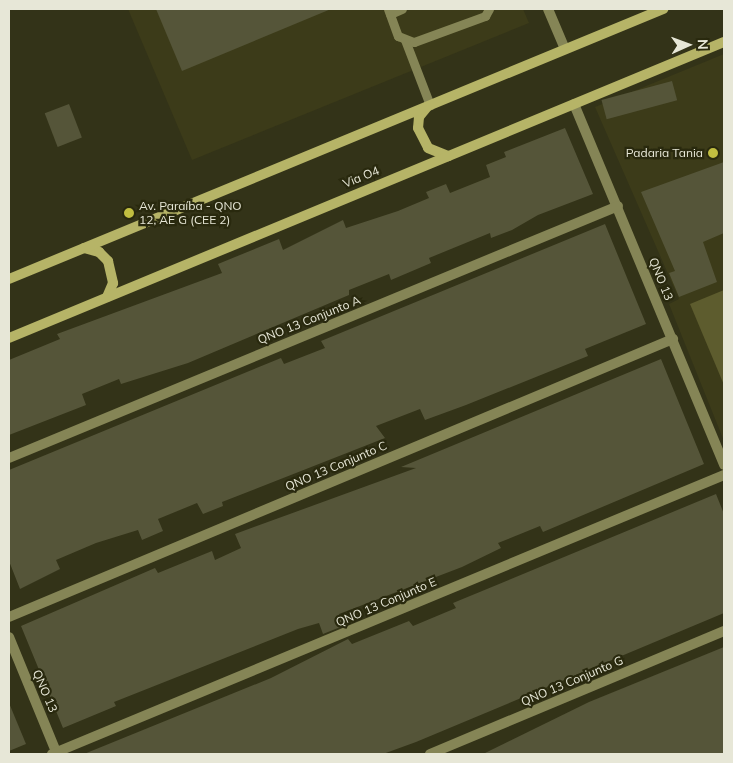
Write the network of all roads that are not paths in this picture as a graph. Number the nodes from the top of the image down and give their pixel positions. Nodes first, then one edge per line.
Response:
1 (402, 9) edge
2 (489, 9) edge
3 (548, 9) edge
4 (662, 9) edge
5 (388, 11) edge
6 (405, 40) junction
7 (724, 42) edge
8 (565, 49) junction
9 (574, 104) junction
10 (430, 105) junction
11 (448, 156) junction
12 (618, 206) junction
13 (84, 248) junction
14 (9, 279) edge
15 (106, 297) junction
16 (9, 338) edge
17 (672, 339) junction
18 (9, 458) edge
19 (724, 465) edge
20 (724, 475) edge
21 (9, 617) edge
22 (724, 631) edge
23 (9, 637) edge
24 (55, 754) edge
25 (430, 754) edge

1 - 5 lane
2 - 6 lane
3 - 8 street
4 - 8 main road
5 - 6 lane
6 - 10 lane
7 - 9 main road, Via O4
8 - 10 main road
9 - 11 main road, Via O4
9 - 12 street, QNO 13
10 - 11 main road
10 - 13 main road
11 - 15 main road, Via O4
12 - 17 street, QNO 13
12 - 18 street, QNO 13 Conjunto A
13 - 14 main road
13 - 15 main road
15 - 16 main road, Via O4
17 - 19 street, QNO 13
17 - 21 street, QNO 13 Conjunto C
20 - 24 street, QNO 13 Conjunto E
22 - 25 street, QNO 13 Conjunto G
23 - 24 street, QNO 13

